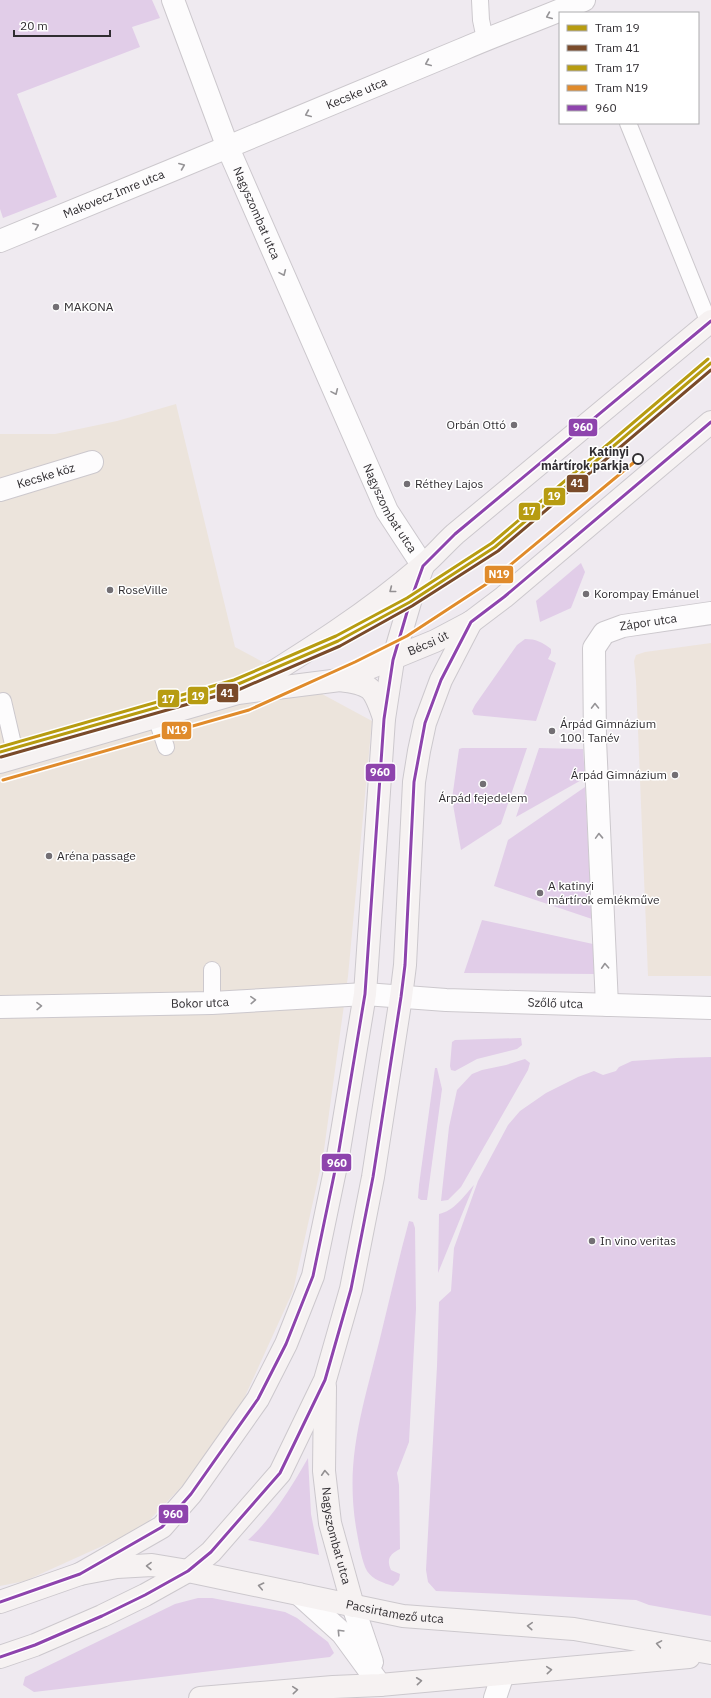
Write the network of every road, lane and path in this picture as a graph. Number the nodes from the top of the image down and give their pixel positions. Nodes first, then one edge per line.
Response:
1 (173, 0) edge
2 (480, 0) edge
3 (584, 0) edge
4 (485, 39) junction
5 (628, 124) edge
6 (228, 148) junction
7 (0, 241) edge
8 (710, 322) edge
9 (711, 422) edge
10 (92, 462) dead end
11 (0, 490) edge
12 (423, 566) junction
13 (711, 613) edge
14 (471, 622) junction
15 (393, 660) junction
16 (340, 680) junction
17 (238, 693) junction
18 (3, 701) dead end
19 (156, 717) junction
20 (384, 719) junction
21 (166, 747) dead end
22 (8, 759) edge
23 (212, 970) dead end
24 (365, 994) junction
25 (401, 997) junction
26 (212, 1002) junction
27 (607, 1005) junction
28 (0, 1007) edge
29 (711, 1008) edge
30 (325, 1380) junction
31 (188, 1571) junction
32 (80, 1574) junction
33 (299, 1594) junction
34 (0, 1602) edge
35 (352, 1606) junction
36 (711, 1654) edge
37 (0, 1657) edge
38 (502, 1674) junction
39 (384, 1692) edge
40 (200, 1698) edge
41 (494, 1698) edge

1 - 6 street, Nagyszombat utca
2 - 4 lane
3 -> 4 street, Kecske utca
4 -> 6 street, Kecske utca
5 - 8 lane
7 -> 6 street, Makovecz Imre utca
6 -> 12 street, Nagyszombat utca
8 - 12 main road, Bécsi út
9 - 14 main road, Bécsi út
10 - 11 street, Kecske köz
12 - 15 main road, Nagyszombat utca
12 -> 17 main road, Bécsi út
27 -> 13 street, Zápor utca
14 - 15 main road, Bécsi út
14 - 25 main road, Nagyszombat utca
15 - 16 main road, Bécsi út
15 - 20 main road, Nagyszombat utca
16 - 17 main road, Bécsi út
16 - 20 main road, Bécsi út
17 - 19 main road, Bécsi út
18 - 22 lane
19 - 21 lane
19 - 22 main road, Bécsi út
20 - 24 main road, Nagyszombat utca
23 - 26 lane
24 - 25 street, Bokor utca
26 -> 24 street, Bokor utca
24 - 32 main road, Nagyszombat utca
25 - 27 street, Szőlő utca
25 - 30 main road, Nagyszombat utca
28 -> 26 street, Bokor utca
27 - 29 street, Szőlő utca
30 - 31 main road, Nagyszombat utca
35 -> 30 main road, Nagyszombat utca
31 -> 32 main road, Pacsirtamező utca
33 -> 31 main road, Pacsirtamező utca
31 - 37 main road, Nagyszombat utca
32 - 34 main road
33 - 35 main road, Pacsirtamező utca
39 -> 33 street
36 -> 35 main road, Pacsirtamező utca
35 - 39 street, Nagyszombat utca
38 -> 36 main road, Pacsirtamező utca
39 -> 38 main road, Pacsirtamező utca
38 - 41 street
40 -> 39 main road, Pacsirtamező utca

